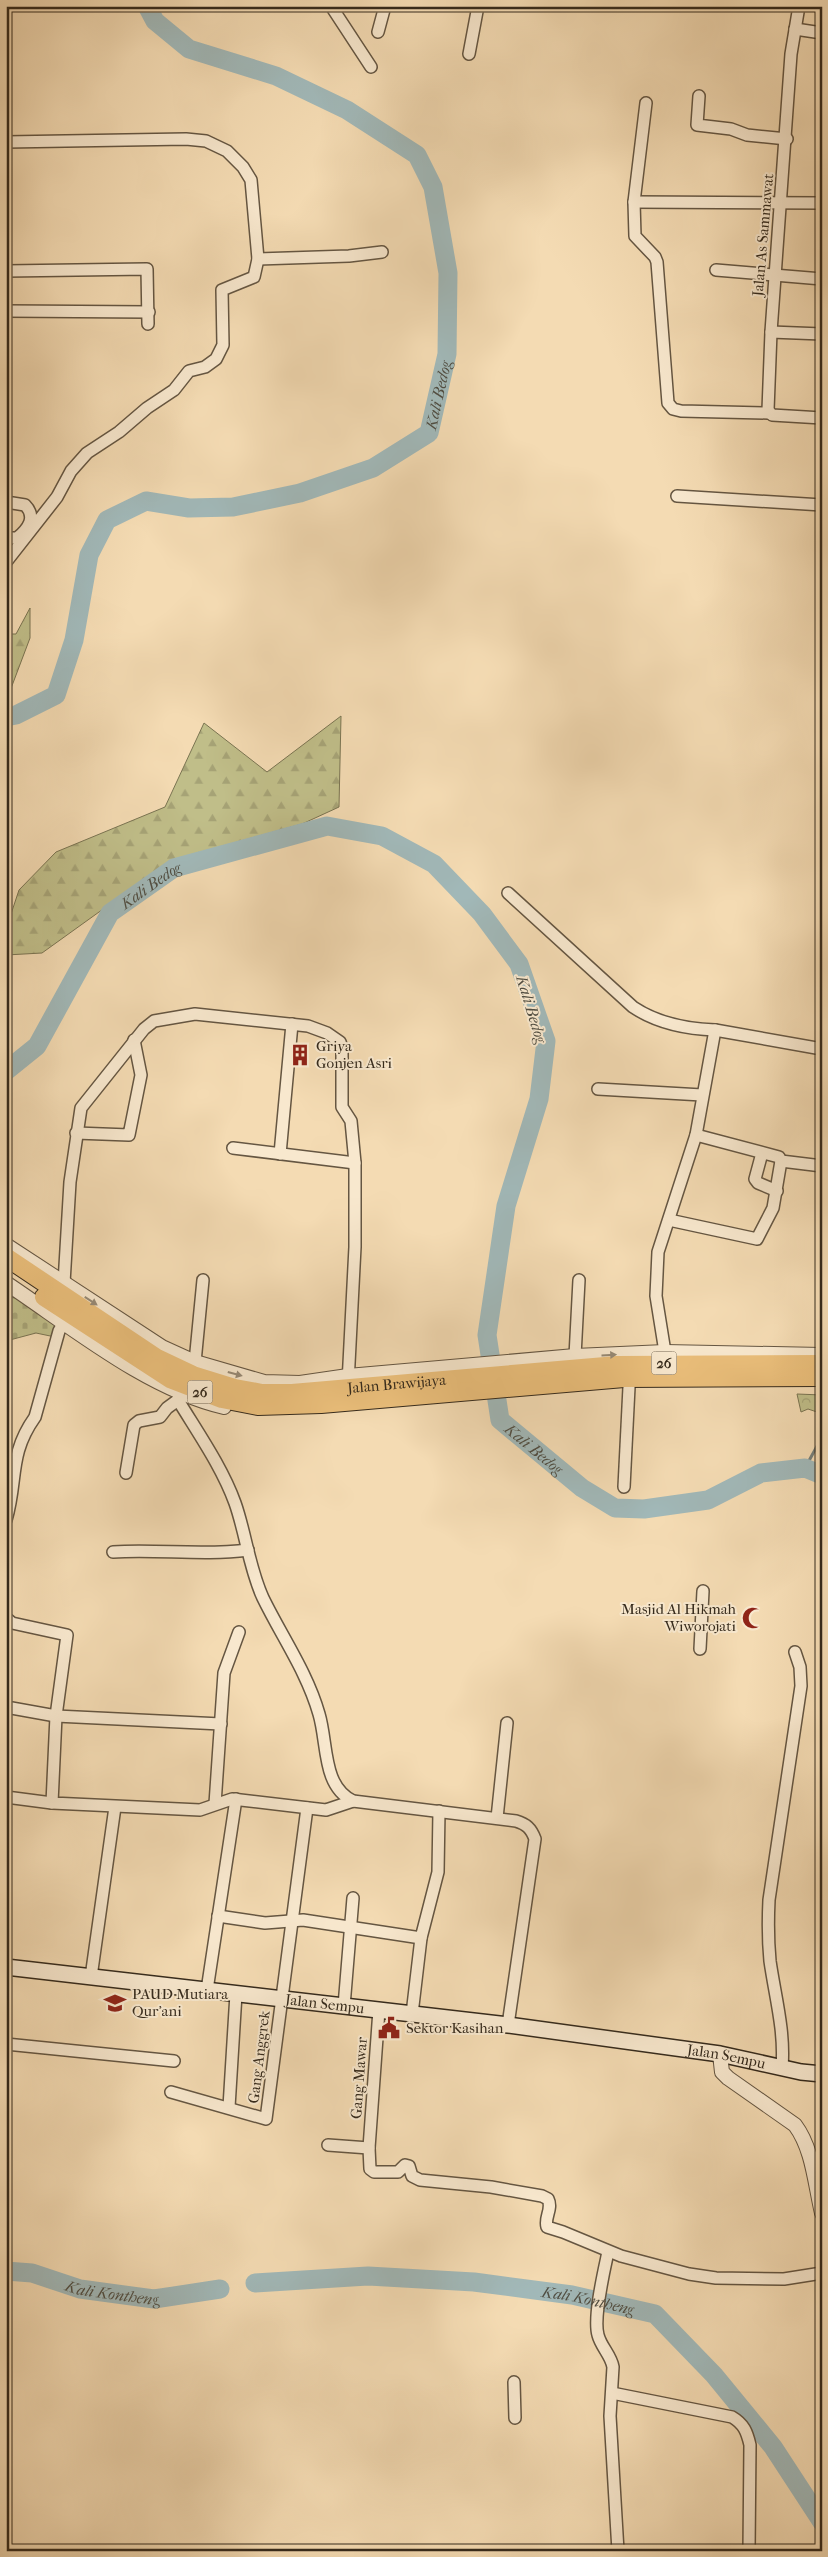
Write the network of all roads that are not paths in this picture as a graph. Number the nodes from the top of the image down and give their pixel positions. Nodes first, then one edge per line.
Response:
1 (385, 6) edge
2 (478, 6) edge
3 (798, 6) edge
4 (333, 7) edge
5 (795, 30) junction
6 (378, 32) dead end
7 (822, 33) edge
8 (469, 54) dead end
9 (371, 67) dead end
10 (699, 96) dead end
11 (646, 102) dead end
12 (786, 139) junction
13 (6, 142) edge
14 (634, 202) junction
15 (822, 203) edge
16 (781, 204) junction
17 (382, 252) dead end
18 (258, 259) junction
19 (716, 270) dead end
20 (6, 271) edge
21 (775, 276) junction
22 (822, 279) edge
23 (6, 312) edge
24 (149, 312) junction
25 (148, 324) dead end
26 (771, 332) junction
27 (822, 334) edge
28 (769, 413) junction
29 (822, 418) edge
30 (677, 496) dead end
31 (6, 502) edge
32 (822, 505) edge
33 (6, 538) edge
34 (6, 562) edge
35 (508, 893) dead end
36 (292, 1024) junction
37 (715, 1030) junction
38 (134, 1040) junction
39 (822, 1049) edge
40 (598, 1089) dead end
41 (702, 1095) junction
42 (76, 1134) junction
43 (696, 1135) junction
44 (233, 1148) dead end
45 (762, 1153) junction
46 (280, 1154) junction
47 (781, 1161) junction
48 (355, 1163) junction
49 (822, 1166) edge
50 (777, 1191) junction
51 (669, 1220) junction
52 (6, 1245) edge
53 (6, 1257) edge
54 (6, 1272) edge
55 (203, 1280) dead end
56 (579, 1280) dead end
57 (6, 1283) edge
58 (64, 1283) junction
59 (64, 1322) junction
60 (665, 1352) junction
61 (822, 1355) edge
62 (575, 1356) junction
63 (795, 1358) junction
64 (195, 1362) junction
65 (822, 1364) edge
66 (724, 1370) junction
67 (509, 1380) junction
68 (348, 1382) junction
69 (814, 1382) edge
70 (424, 1387) junction
71 (629, 1387) junction
72 (178, 1396) junction
73 (126, 1473) dead end
74 (624, 1487) dead end
75 (6, 1520) edge
76 (248, 1550) junction
77 (112, 1552) dead end
78 (703, 1591) dead end
79 (6, 1618) edge
80 (239, 1632) dead end
81 (700, 1650) dead end
82 (795, 1652) dead end
83 (6, 1707) edge
84 (56, 1716) junction
85 (507, 1723) dead end
86 (221, 1724) junction
87 (6, 1797) edge
88 (236, 1799) junction
89 (353, 1801) junction
90 (52, 1804) junction
91 (215, 1804) junction
92 (115, 1807) junction
93 (307, 1808) junction
94 (439, 1811) junction
95 (497, 1818) junction
96 (353, 1898) dead end
97 (218, 1916) junction
98 (292, 1921) junction
99 (351, 1927) junction
100 (421, 1938) junction
101 (6, 1967) edge
102 (91, 1977) junction
103 (207, 1990) junction
104 (236, 1994) junction
105 (281, 1999) junction
106 (344, 2006) junction
107 (379, 2010) junction
108 (412, 2014) junction
109 (508, 2025) junction
110 (6, 2044) edge
111 (720, 2054) junction
112 (174, 2061) dead end
113 (782, 2067) junction
114 (822, 2074) edge
115 (171, 2092) dead end
116 (229, 2107) junction
117 (328, 2145) dead end
118 (369, 2148) junction
119 (822, 2213) edge
120 (608, 2252) junction
121 (822, 2273) edge
122 (514, 2382) dead end
123 (612, 2393) junction
124 (515, 2418) dead end
125 (618, 2551) edge
126 (749, 2551) edge

1 - 6 street
2 - 8 street
3 - 5 street, Jalan As Sammawat
4 - 9 street
5 - 7 street
5 - 12 street, Jalan As Sammawat
10 - 12 street
11 - 14 street
12 - 16 street, Jalan As Sammawat
13 - 18 street
14 - 16 street
14 - 28 street
15 - 16 street
16 - 21 street, Jalan As Sammawat
17 - 18 street
18 - 34 street
19 - 21 street
20 - 24 street
21 - 22 street
21 - 26 street, Jalan As Sammawat
23 - 24 street
24 - 25 street
26 - 27 street
26 - 28 street, Jalan As Sammawat
28 - 29 street
30 - 32 street
31 - 33 street
35 - 37 street
36 - 38 street
36 - 46 street
36 - 48 street
37 - 39 street
37 - 41 street
38 - 42 street
38 - 42 street
40 - 41 street
41 - 43 street
42 - 58 street
43 - 45 street
43 - 51 street
44 - 46 street
45 - 47 street
45 - 50 street
46 - 48 street
47 - 49 street
47 - 50 street
48 - 68 street
50 - 51 street
51 - 60 street
52 - 58 street
53 - 68 highway, Jalan Brawijaya / 26
54 - 70 highway, Jalan Brawijaya / 26
55 - 64 street
56 - 62 street
57 - 59 street
58 -> 64 street
59 - 72 street
59 - 75 street
62 -> 60 street
60 - 63 street
61 - 63 street
62 - 67 street
63 - 65 highway, Jalan Brawijaya / 26
63 - 66 highway, Jalan Brawijaya / 26
64 -> 68 street
66 - 67 highway, Jalan Brawijaya / 26
66 - 69 highway, Jalan Brawijaya / 26
67 - 70 highway, Jalan Brawijaya / 26
67 - 71 highway
68 - 70 highway, Jalan Brawijaya / 26
69 - 71 highway
70 - 72 street
71 - 74 street
72 - 73 street
72 - 76 street
76 - 77 street
76 - 89 street
78 - 81 street
79 - 84 street
80 - 86 street
82 - 113 street
83 - 84 street
84 - 86 street
84 - 90 street
85 - 95 street
86 - 91 street
87 - 90 street
88 - 91 street
88 - 93 street
88 - 97 street
89 - 93 street
89 - 94 street
90 - 92 street
91 - 92 street
92 - 102 street
93 - 98 street, Gang Anggrek
94 - 95 street
94 - 100 street
95 - 109 street
96 - 99 street
97 - 98 street
97 - 103 street
98 - 99 street
98 - 105 street, Gang Anggrek
99 - 100 street
99 - 106 street
100 - 108 street
101 - 102 main road, Jalan Sempu
102 - 103 main road, Jalan Sempu
103 - 104 main road, Jalan Sempu
104 - 105 main road, Jalan Sempu
104 - 116 street
105 - 106 main road, Jalan Sempu
105 - 116 street, Gang Anggrek
106 - 107 main road, Jalan Sempu
107 - 108 main road, Jalan Sempu
107 - 118 street, Gang Mawar
108 - 109 main road, Jalan Sempu
109 - 111 main road, Jalan Sempu
110 - 112 street
111 - 113 main road, Jalan Sempu
111 - 119 street
113 - 114 main road, Jalan Sempu
115 - 116 street
117 - 118 street
118 - 120 street, Gang Mawar
120 - 121 street
120 - 123 street
122 - 124 street
123 - 125 street
123 - 126 street

